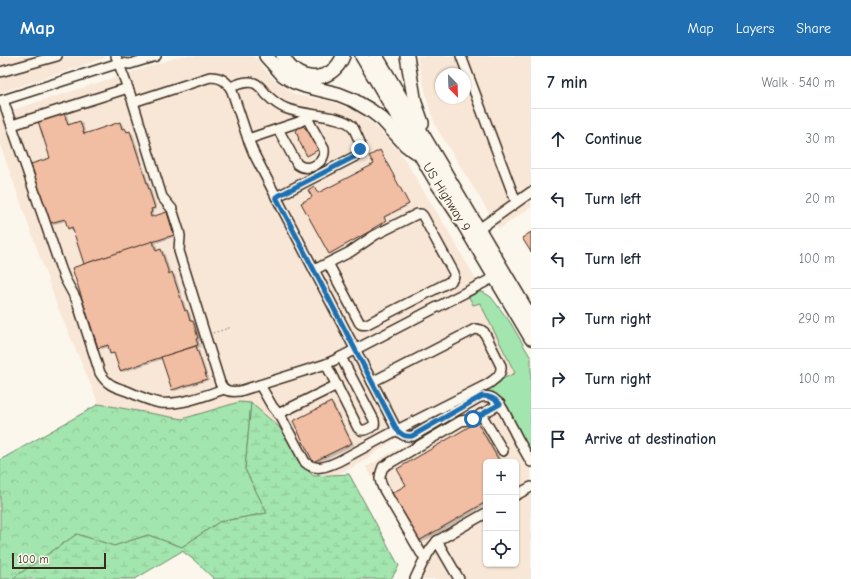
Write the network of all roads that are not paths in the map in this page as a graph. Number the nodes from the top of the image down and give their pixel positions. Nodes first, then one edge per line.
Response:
1 (57, 56) edge
2 (156, 56) edge
3 (266, 56) edge
4 (283, 56) edge
5 (343, 56) edge
6 (362, 56) edge
7 (376, 56) edge
8 (407, 56) edge
9 (461, 56) edge
10 (120, 58) edge
11 (32, 59) edge
12 (0, 72) edge
13 (230, 87) junction
14 (128, 88) junction
15 (2, 100) edge
16 (133, 102) junction
17 (310, 116) junction
18 (12, 125) junction
19 (278, 129) junction
20 (248, 139) junction
21 (429, 156) junction
22 (531, 192) edge
23 (276, 197) junction
24 (516, 202) junction
25 (479, 229) junction
26 (328, 263) junction
27 (314, 270) junction
28 (495, 277) junction
29 (408, 303) junction
30 (416, 318) junction
31 (531, 318) edge
32 (377, 319) junction
33 (385, 334) junction
34 (531, 338) edge
35 (355, 350) junction
36 (341, 357) junction
37 (326, 364) junction
38 (372, 382) junction
39 (260, 385) junction
40 (337, 385) junction
41 (224, 390) junction
42 (500, 404) junction
43 (278, 414) junction
44 (481, 414) junction
45 (397, 430) junction
46 (504, 451) dead end
47 (531, 462) edge
48 (531, 487) edge
49 (519, 493) edge
50 (483, 515) edge
51 (437, 542) junction
52 (426, 558) junction
53 (415, 579) edge
54 (459, 579) edge

1 - 11 street
2 - 10 street
3 - 21 highway
4 - 5 highway
6 - 21 highway, US Highway 9
7 - 21 highway, US Highway 9
8 - 21 highway
9 - 24 street
10 - 14 street
10 - 15 street
11 - 12 street
13 - 16 street
13 - 17 street
13 - 20 street
14 - 16 street
14 - 18 street
15 - 18 street
16 - 41 street
17 - 19 street
17 - 19 street
17 - 23 street
18 - 41 street
19 - 20 street
20 - 23 street
21 - 25 highway, US Highway 9
21 - 28 highway, US Highway 9
22 - 24 street
23 - 27 street
24 - 25 street
25 - 31 highway, US Highway 9
26 - 27 street
26 - 29 street
26 - 32 street
27 - 35 street
28 - 30 street
28 - 34 highway, US Highway 9
29 - 30 street
29 - 32 street
30 - 33 street
32 - 33 street
33 - 35 street
35 - 36 street
35 - 38 street
36 - 37 street
36 - 40 street
37 - 39 street
37 - 40 street
38 - 45 street
38 - 45 street
39 - 41 street
39 - 43 street
40 - 43 street
42 - 44 street
42 - 45 street
42 - 47 street
43 - 45 street
44 - 46 street
44 - 52 street
48 - 49 street
50 - 51 street
51 - 52 street
51 - 54 street
52 - 53 street

